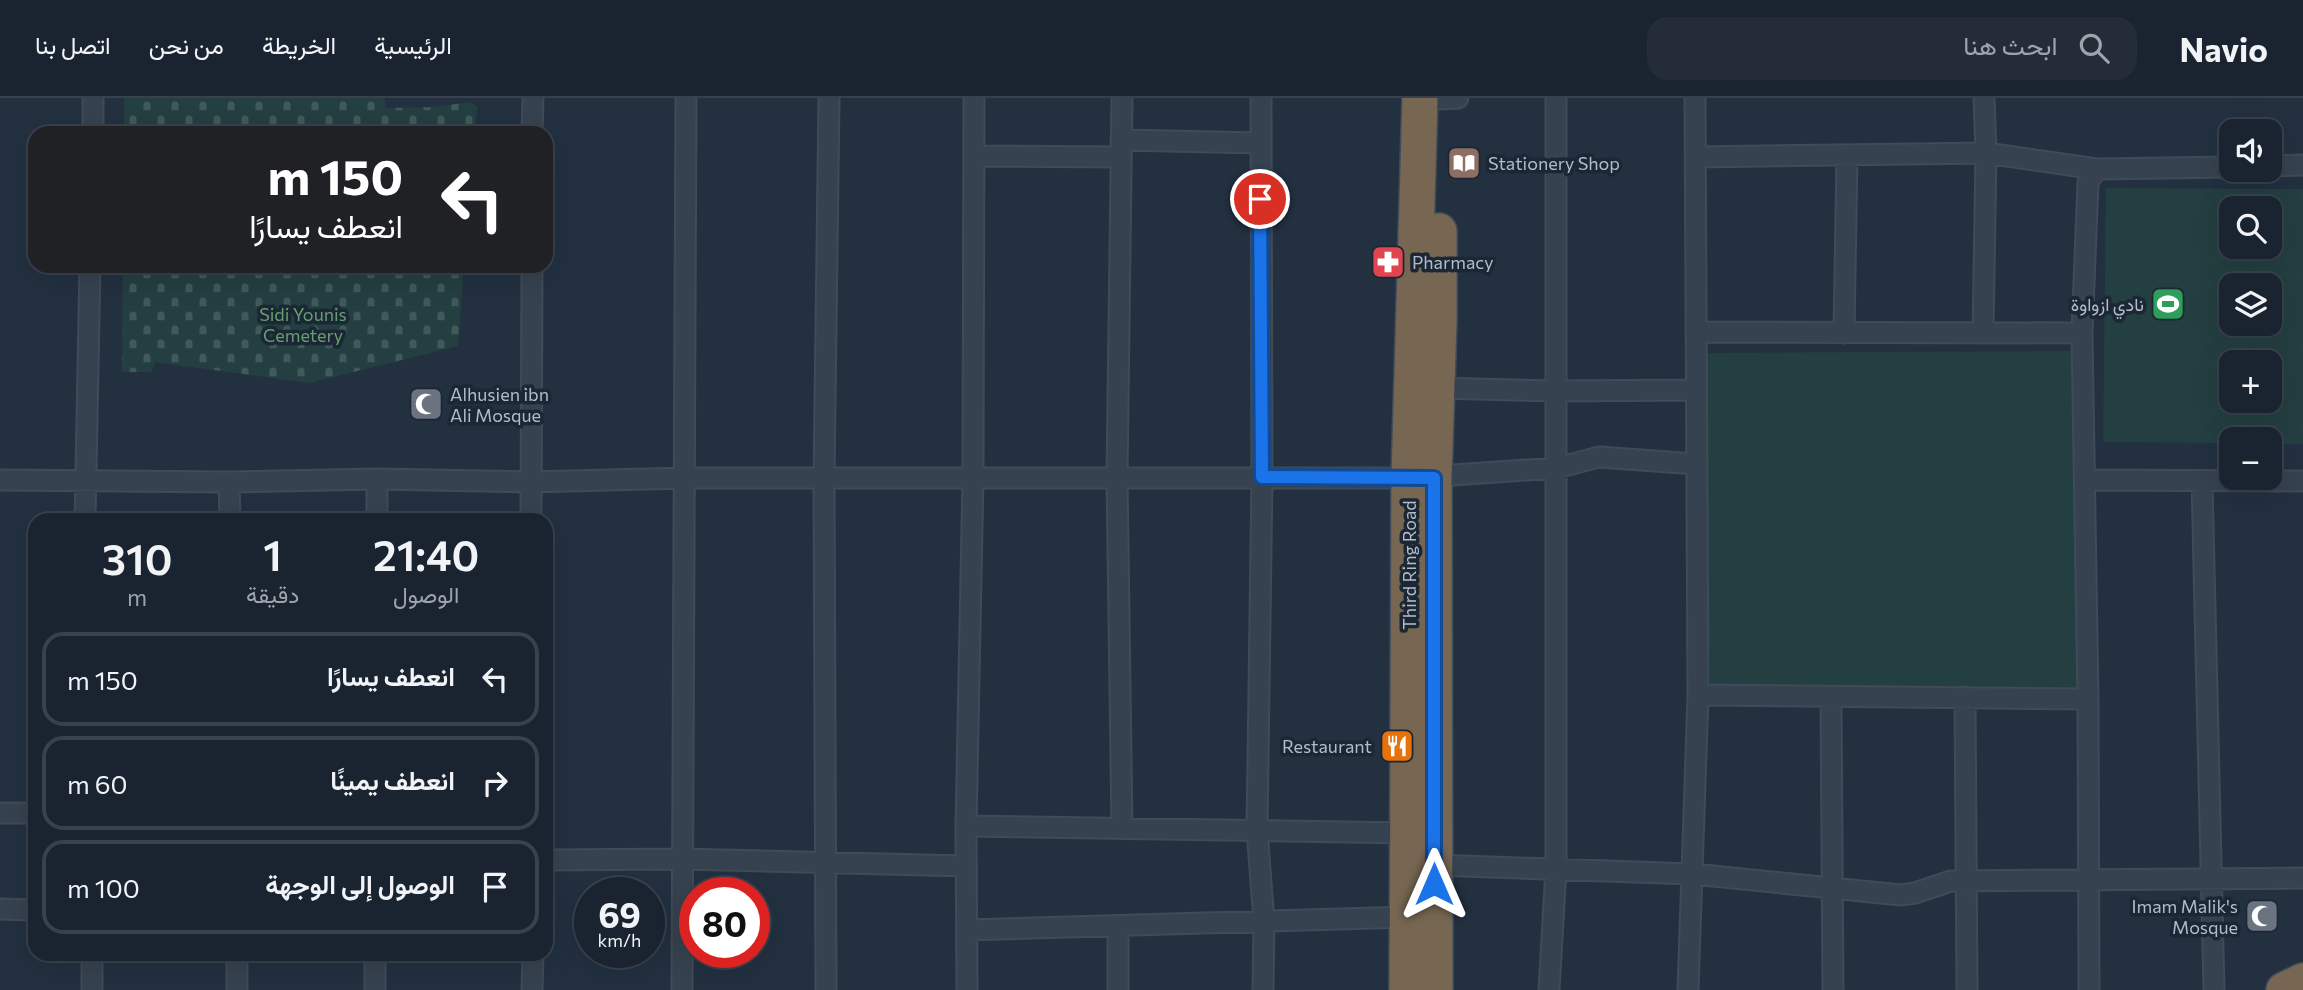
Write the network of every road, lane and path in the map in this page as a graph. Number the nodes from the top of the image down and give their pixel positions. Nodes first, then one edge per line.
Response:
1 (93, 98) edge
2 (533, 98) edge
3 (686, 98) edge
4 (829, 98) edge
5 (974, 98) edge
6 (1122, 98) edge
7 (1261, 98) edge
8 (1438, 98) edge
9 (1556, 98) edge
10 (1695, 98) edge
11 (1984, 98) edge
12 (93, 126) edge
13 (532, 126) edge
14 (1259, 143) junction
15 (1121, 149) junction
16 (1986, 153) junction
17 (974, 156) junction
18 (1847, 156) junction
19 (1696, 157) junction
20 (2303, 165) edge
21 (2282, 166) edge
22 (2219, 167) edge
23 (2097, 169) junction
24 (90, 273) edge
25 (532, 273) edge
26 (1696, 332) junction
27 (1844, 333) junction
28 (1983, 333) junction
29 (2082, 333) junction
30 (1437, 388) junction
31 (1696, 390) junction
32 (1555, 391) junction
33 (1696, 464) junction
34 (1557, 468) junction
35 (973, 477) junction
36 (1117, 477) junction
37 (1262, 477) junction
38 (686, 478) junction
39 (1421, 478) junction
40 (377, 479) junction
41 (824, 479) junction
42 (0, 480) edge
43 (85, 480) junction
44 (2085, 480) junction
45 (2303, 481) edge
46 (229, 482) junction
47 (530, 482) junction
48 (2202, 482) junction
49 (85, 513) edge
50 (230, 513) edge
51 (377, 513) edge
52 (531, 513) edge
53 (1698, 695) junction
54 (1965, 697) junction
55 (1831, 698) junction
56 (2088, 699) junction
57 (0, 813) edge
58 (28, 813) edge
59 (966, 826) junction
60 (1122, 828) junction
61 (1257, 830) junction
62 (1408, 833) junction
63 (682, 859) junction
64 (553, 860) edge
65 (827, 863) junction
66 (1434, 865) junction
67 (967, 866) junction
68 (1556, 869) junction
69 (1693, 874) junction
70 (2303, 878) edge
71 (2212, 879) junction
72 (2089, 880) junction
73 (1966, 881) junction
74 (1831, 888) junction
75 (0, 909) edge
76 (28, 910) edge
77 (1408, 917) junction
78 (1264, 922) junction
79 (1118, 926) junction
80 (967, 930) junction
81 (92, 961) edge
82 (237, 961) edge
83 (375, 961) edge
84 (533, 961) edge
85 (2303, 981) edge
86 (92, 990) edge
87 (237, 990) edge
88 (375, 990) edge
89 (532, 990) edge
90 (682, 990) edge
91 (826, 990) edge
92 (967, 990) edge
93 (1118, 990) edge
94 (1263, 990) edge
95 (1407, 990) edge
96 (1434, 990) edge
97 (1549, 990) edge
98 (1688, 990) edge
99 (1833, 990) edge
100 (1967, 990) edge
101 (2089, 990) edge
102 (2214, 990) edge
103 (2284, 990) edge

1 - 12 street
2 - 13 street
3 - 38 street
4 - 41 street
5 - 17 street
6 - 15 street
7 - 14 street
8 - 30 highway, Third Ring Road
8 - 39 highway, Third Ring Road
9 - 32 street
10 - 19 street
11 - 16 street
14 - 15 street
14 - 37 street
15 - 17 street
15 - 36 street
16 - 18 street
16 - 23 street
16 - 28 street
17 - 35 street
18 - 19 street
18 - 27 street
19 - 26 street
20 - 21 street
22 - 23 street
23 - 29 street
24 - 43 street
25 - 47 street
26 - 27 street
26 - 31 street
27 - 28 street
28 - 29 street
29 - 44 street
30 - 32 street
30 - 39 highway, Third Ring Road
31 - 32 street
31 - 33 street
32 - 34 street
33 - 34 street
33 - 53 street
34 - 39 street
34 - 68 street
35 - 36 street
35 - 41 street
35 - 59 street
36 - 37 street
36 - 60 street
37 - 39 street
37 - 61 street
38 - 41 street
38 - 47 street
38 - 63 street
39 - 62 highway, Third Ring Road
39 - 66 highway, Third Ring Road
40 - 46 street
40 - 47 street
40 - 51 street
41 - 65 street
42 - 43 street
43 - 46 street
43 - 49 street
44 - 48 street
44 - 56 street
45 - 48 street
46 - 50 street
47 - 52 street
48 - 71 street
53 - 55 street
53 - 69 street
54 - 55 street
54 - 56 street
54 - 73 street
55 - 74 street
56 - 72 street
57 - 58 street
59 - 60 street
59 - 67 street
60 - 61 street
61 - 62 street
61 - 78 street
62 - 77 highway, Third Ring Road
63 - 64 street
63 - 65 street
63 - 90 street
65 - 67 street
65 - 91 street
66 - 68 street
66 - 96 highway, Third Ring Road
67 - 80 street
68 - 69 street
68 - 97 street
69 - 74 street
69 - 98 street
70 - 71 street
71 - 72 street
71 - 102 street
72 - 73 street
72 - 101 street
73 - 74 street
73 - 100 street
74 - 99 street
75 - 76 street
77 - 78 street
77 - 95 highway, Third Ring Road
78 - 79 street
78 - 94 street
79 - 80 street
79 - 93 street
80 - 92 street
81 - 86 street
82 - 87 street
83 - 88 street
84 - 89 street
85 - 103 highway

